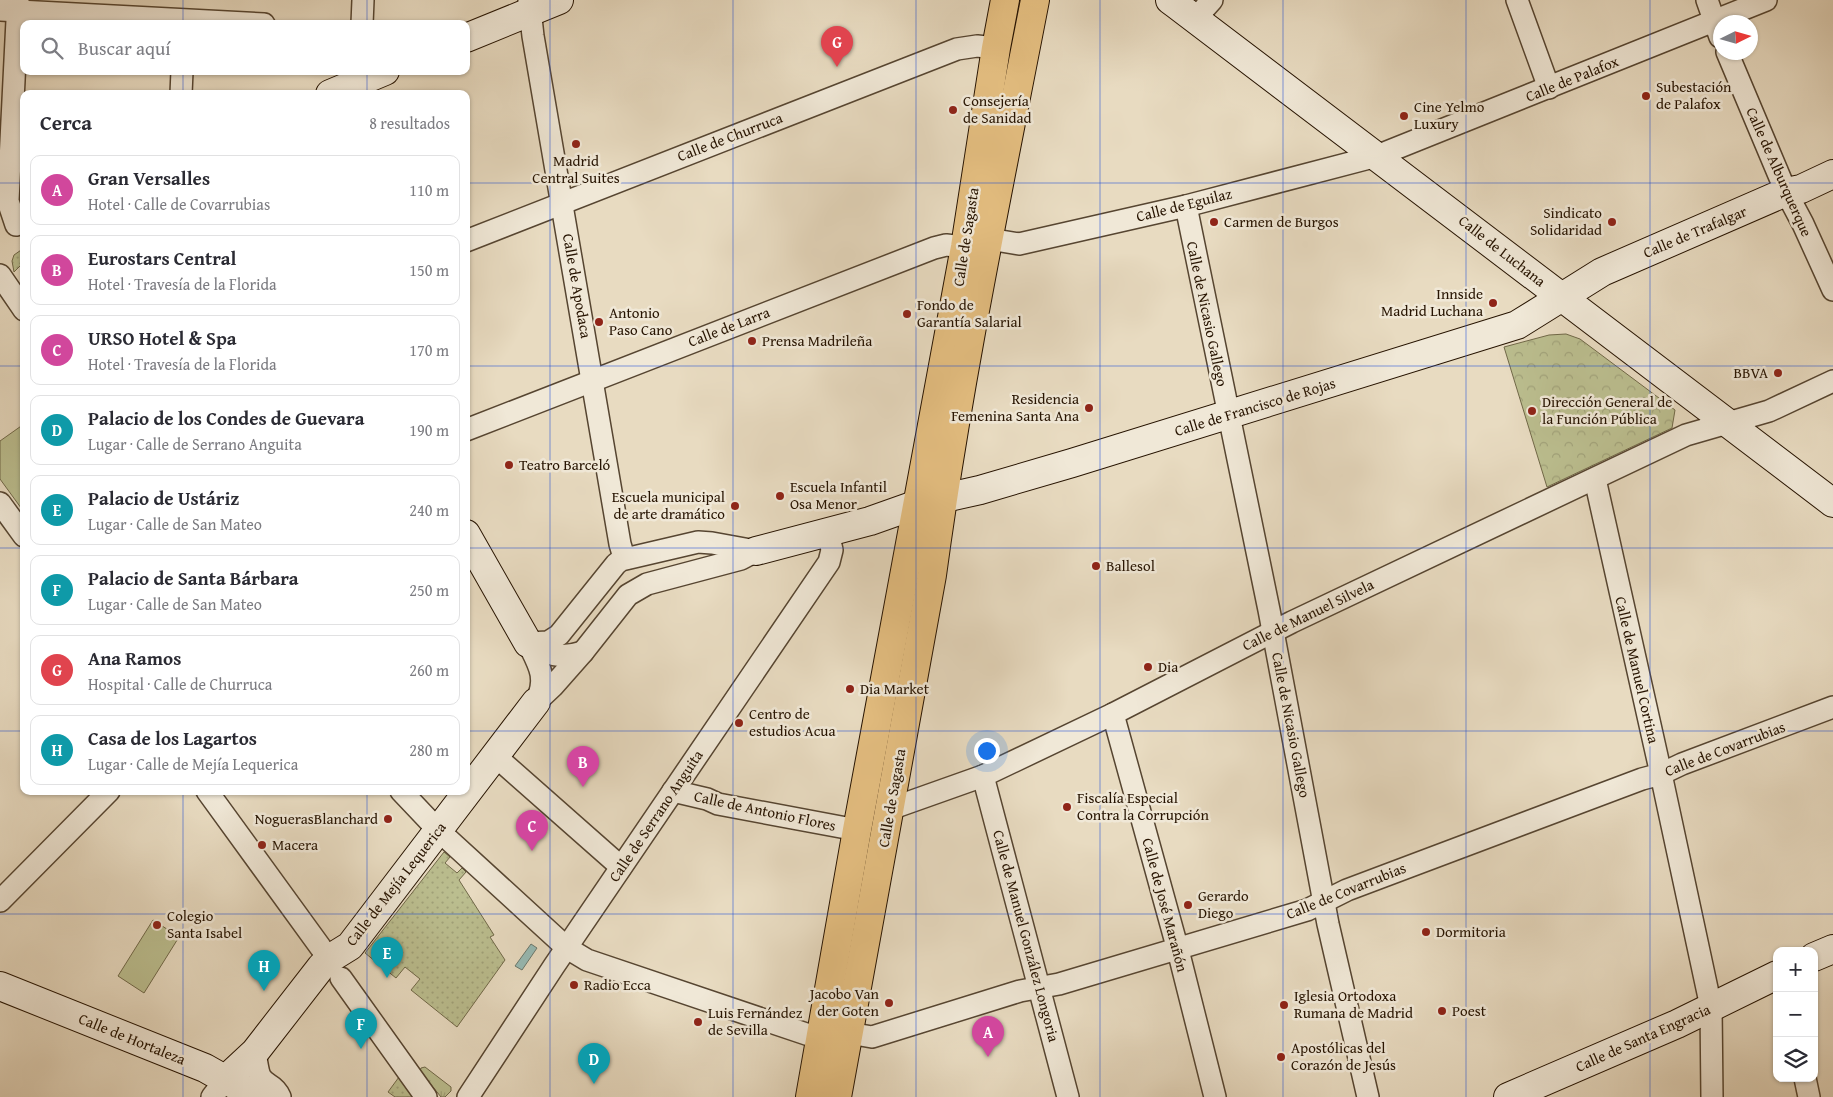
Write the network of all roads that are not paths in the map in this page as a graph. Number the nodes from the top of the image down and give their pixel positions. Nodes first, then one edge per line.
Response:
1 (363, 0) edge
2 (559, 0) edge
3 (1005, 0) edge
4 (1035, 0) edge
5 (1170, 0) edge
6 (1517, 0) edge
7 (1707, 0) edge
8 (1766, 0) edge
9 (529, 6) edge
10 (12, 7) edge
11 (1204, 10) edge
12 (183, 14) edge
13 (1741, 15) edge
14 (1713, 17) edge
15 (232, 20) edge
16 (362, 20) edge
17 (1713, 30) edge
18 (470, 36) edge
19 (996, 48) junction
20 (1730, 60) edge
21 (182, 75) edge
22 (373, 75) edge
23 (1549, 88) junction
24 (181, 90) edge
25 (339, 90) edge
26 (1377, 156) junction
27 (1833, 174) edge
28 (1786, 192) junction
29 (563, 203) junction
30 (1186, 206) junction
31 (13, 226) edge
32 (470, 239) edge
33 (977, 243) junction
34 (0, 275) edge
35 (1833, 290) edge
36 (1562, 298) junction
37 (20, 304) edge
38 (593, 380) junction
39 (1833, 381) edge
40 (1228, 416) junction
41 (1727, 423) junction
42 (470, 428) edge
43 (1595, 479) junction
44 (930, 501) junction
45 (1833, 503) edge
46 (2, 509) edge
47 (20, 531) edge
48 (828, 532) junction
49 (470, 541) edge
50 (756, 551) junction
51 (627, 558) junction
52 (1273, 633) junction
53 (528, 643) junction
54 (582, 652) junction
55 (536, 702) junction
56 (1833, 708) edge
57 (1113, 714) junction
58 (496, 754) junction
59 (1661, 774) junction
60 (984, 776) junction
61 (470, 788) edge
62 (674, 791) junction
63 (105, 795) edge
64 (210, 795) edge
65 (405, 795) edge
66 (465, 795) edge
67 (890, 809) junction
68 (438, 830) junction
69 (857, 830) junction
70 (621, 867) junction
71 (1324, 900) junction
72 (0, 901) edge
73 (567, 948) junction
74 (1833, 949) edge
75 (1178, 950) junction
76 (1818, 956) edge
77 (335, 969) junction
78 (1773, 977) edge
79 (0, 986) edge
80 (1040, 988) junction
81 (1711, 1007) junction
82 (849, 1033) junction
83 (821, 1039) junction
84 (255, 1052) junction
85 (1806, 1082) edge
86 (219, 1088) edge
87 (262, 1097) edge
88 (280, 1097) edge
89 (426, 1097) edge
90 (468, 1097) edge
91 (810, 1097) edge
92 (837, 1097) edge
93 (1068, 1097) edge
94 (1215, 1097) edge
95 (1368, 1097) edge
96 (1508, 1097) edge
97 (1712, 1097) edge
98 (1809, 1097) edge

1 - 16 street
2 - 9 street
3 - 19 main road, Calle de Sagasta
4 - 33 main road, Calle de Sagasta
5 - 11 street, Calle de Luchana
6 - 23 street
7 - 14 street
8 - 13 street, Calle de Palafox
9 - 18 street
9 - 29 street, Calle de Apodaca
10 - 12 street
10 - 31 street
11 - 26 street, Calle de Luchana
12 - 15 street
17 - 23 street, Calle de Palafox
19 - 29 street, Calle de Churruca
19 - 33 main road, Calle de Sagasta
20 - 28 street, Calle de Alburquerque
21 - 24 street
22 - 25 street
23 - 26 street, Calle de Palafox
26 - 30 street, Calle de Eguilaz
26 - 36 street, Calle de Luchana
27 - 28 street, Calle de Trafalgar
28 - 35 street, Calle de Alburquerque
28 - 36 street, Calle de Trafalgar
29 - 32 street, Calle de Churruca
29 - 38 street, Calle de Apodaca
30 - 33 street, Calle de Eguilaz
30 - 40 street, Calle de Nicasio Gallego
33 - 38 street, Calle de Larra
33 - 44 main road, Calle de Sagasta
34 - 37 street
36 - 40 street, Calle de Francisco de Rojas
36 - 41 street, Calle de Luchana
38 - 42 street, Calle de Larra
38 - 51 street, Calle de Apodaca
39 - 41 street, Calle de Manuel Silvela
40 - 44 street, Calle de Francisco de Rojas
40 - 52 street, Calle de Nicasio Gallego
41 - 43 street, Calle de Manuel Silvela
41 - 45 street, Calle de Luchana
43 - 52 street, Calle de Manuel Silvela
43 - 59 street, Calle de Manuel Cortina
44 - 48 street, Calle de Mejía Lequerica
44 - 67 main road, Calle de Sagasta
44 - 69 main road, Calle de Sagasta
46 - 47 street
48 - 50 street, Calle de Mejía Lequerica
48 - 62 street, Calle de Serrano Anguita
49 - 53 street
50 - 51 street, Calle de Mejía Lequerica
50 - 54 street, Calle de Mejía Lequerica
51 - 53 street, Calle de Mejía Lequerica
52 - 57 street, Calle de Manuel Silvela
52 - 71 street, Calle de Nicasio Gallego
53 - 54 street
53 - 55 street, Calle de Mejía Lequerica
54 - 55 street, Calle de Mejía Lequerica
55 - 58 street, Calle de Mejía Lequerica
56 - 59 street, Calle de Covarrubias
57 - 60 street, Calle de Manuel Silvela
57 - 75 street, Calle de José Marañón
58 - 61 street, Calle de Mejía Lequerica
58 - 70 street
59 - 71 street, Calle de Covarrubias
59 - 81 street, Calle de Manuel Cortina
60 - 67 street, Calle de Manuel Silvela
60 - 80 street, Calle de Manuel González Longoria
62 - 69 street, Calle de Antonio Flores
62 - 70 street, Calle de Serrano Anguita
63 - 72 street
64 - 77 street
65 - 68 street
66 - 68 street, Calle de Mejía Lequerica
67 - 82 main road, Calle de Sagasta
68 - 73 street
68 - 77 street, Calle de Mejía Lequerica
69 - 83 main road, Calle de Sagasta
70 - 73 street, Calle de Serrano Anguita
71 - 75 street, Calle de Covarrubias
71 - 95 street, Calle de Nicasio Gallego
73 - 83 street
73 - 90 street, Calle de Serrano Anguita
74 - 76 street
75 - 80 street, Calle de Covarrubias
75 - 94 street, Calle de José Marañón
77 - 84 street, Calle de Mejía Lequerica
77 - 89 street
78 - 81 street, Calle de Santa Engracia
79 - 86 street, Calle de Hortaleza
80 - 82 street, Calle de Covarrubias
80 - 93 street, Calle de Manuel González Longoria
81 - 96 street, Calle de Santa Engracia
81 - 97 street, Calle de Manuel Cortina
82 - 92 main road, Calle de Sagasta
83 - 91 main road, Calle de Sagasta
84 - 86 street, Calle de Mejía Lequerica
84 - 88 street
85 - 98 street
86 - 87 street, Calle de Hortaleza

